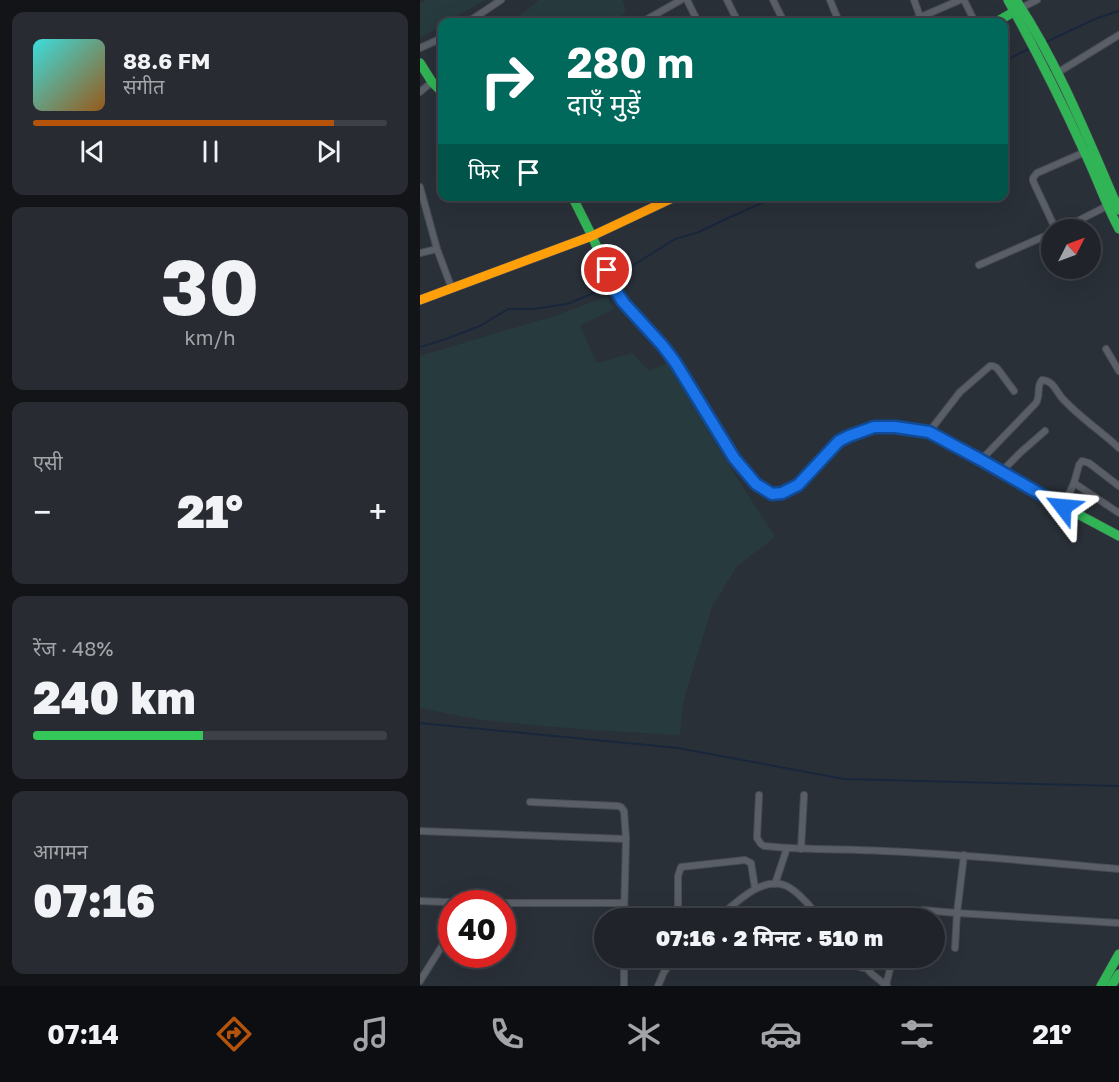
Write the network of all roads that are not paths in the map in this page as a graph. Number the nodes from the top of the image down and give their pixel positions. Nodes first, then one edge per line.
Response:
1 (501, 0) edge
2 (681, 0) edge
3 (687, 0) edge
4 (727, 0) edge
5 (773, 0) edge
6 (830, 0) edge
7 (914, 0) edge
8 (962, 0) edge
9 (1008, 0) edge
10 (1037, 0) edge
11 (1017, 7) edge
12 (474, 18) edge
13 (655, 18) edge
14 (696, 18) edge
15 (736, 18) edge
16 (782, 18) edge
17 (837, 18) edge
18 (920, 18) edge
19 (925, 18) edge
20 (973, 18) edge
21 (1002, 18) edge
22 (1119, 35) edge
23 (438, 40) edge
24 (420, 48) edge
25 (1044, 56) junction
26 (420, 63) edge
27 (1057, 73) junction
28 (432, 82) junction
29 (438, 88) edge
30 (420, 92) edge
31 (1085, 152) junction
32 (420, 187) edge
33 (574, 201) edge
34 (666, 201) edge
35 (422, 206) edge
36 (1107, 206) junction
37 (1119, 210) edge
38 (1052, 219) edge
39 (1080, 219) edge
40 (1119, 229) edge
41 (592, 236) junction
42 (1041, 238) edge
43 (436, 249) junction
44 (420, 253) edge
45 (979, 265) dead end
46 (452, 289) junction
47 (420, 300) edge
48 (1106, 349) dead end
49 (1119, 371) edge
50 (1014, 391) dead end
51 (1045, 431) dead end
52 (929, 432) junction
53 (1119, 448) edge
54 (981, 460) junction
55 (1002, 472) junction
56 (1074, 483) junction
57 (1119, 486) edge
58 (1063, 507) junction
59 (1119, 513) edge
60 (1119, 536) edge
61 (759, 795) dead end
62 (804, 795) dead end
63 (530, 802) dead end
64 (420, 831) edge
65 (626, 839) junction
66 (787, 848) junction
67 (801, 849) junction
68 (964, 855) junction
69 (1119, 869) edge
70 (775, 884) junction
71 (755, 888) junction
72 (420, 901) edge
73 (438, 902) edge
74 (516, 903) edge
75 (624, 903) junction
76 (624, 908) edge
77 (678, 908) edge
78 (730, 908) edge
79 (811, 908) edge
80 (945, 912) edge
81 (957, 913) junction
82 (1119, 923) edge
83 (956, 948) dead end
84 (438, 952) edge
85 (1119, 954) edge
86 (624, 968) edge
87 (667, 968) edge
88 (863, 968) edge
89 (891, 968) edge
90 (866, 969) joint
91 (1119, 974) edge
92 (421, 978) edge
93 (624, 986) edge
94 (658, 986) edge
95 (887, 986) edge
96 (1101, 986) edge
97 (1111, 986) edge

1 - 12 street
2 - 13 street
3 - 14 street
4 - 15 street
5 - 16 street
6 - 17 street
7 - 18 street
8 - 19 street
8 - 20 street
9 - 11 street
10 - 11 street
11 - 21 street
11 - 25 street
22 - 27 street
23 - 24 street
25 - 27 street
25 - 31 street
26 - 28 street
27 - 37 street
28 - 29 street
28 - 30 street
31 - 36 street
31 - 38 street
32 - 35 street
33 - 41 street
34 - 41 street
35 - 43 street
36 - 39 street
36 - 40 street
41 - 46 street
41 - 52 street
42 - 45 street
43 - 44 street
43 - 46 street
46 - 47 street
48 - 49 street
50 - 52 street
51 - 55 street
52 - 54 street
53 - 54 street
54 - 55 street
55 - 58 street
56 - 57 street
56 - 58 street
56 - 59 street
58 - 60 street
61 - 66 street
62 - 67 street
63 - 65 street
64 - 65 street
65 - 75 street
66 - 67 street
66 - 70 street
67 - 68 street
68 - 69 street
68 - 81 street
70 - 71 street
70 - 79 street
71 - 77 street
71 - 78 street
72 - 73 street
74 - 75 street
75 - 76 street
80 - 81 street
81 - 82 street
81 - 83 street
84 - 92 street
85 - 96 street
86 - 93 street
87 - 94 street
88 - 90 street
89 - 95 street
90 - 95 street
91 - 97 street

